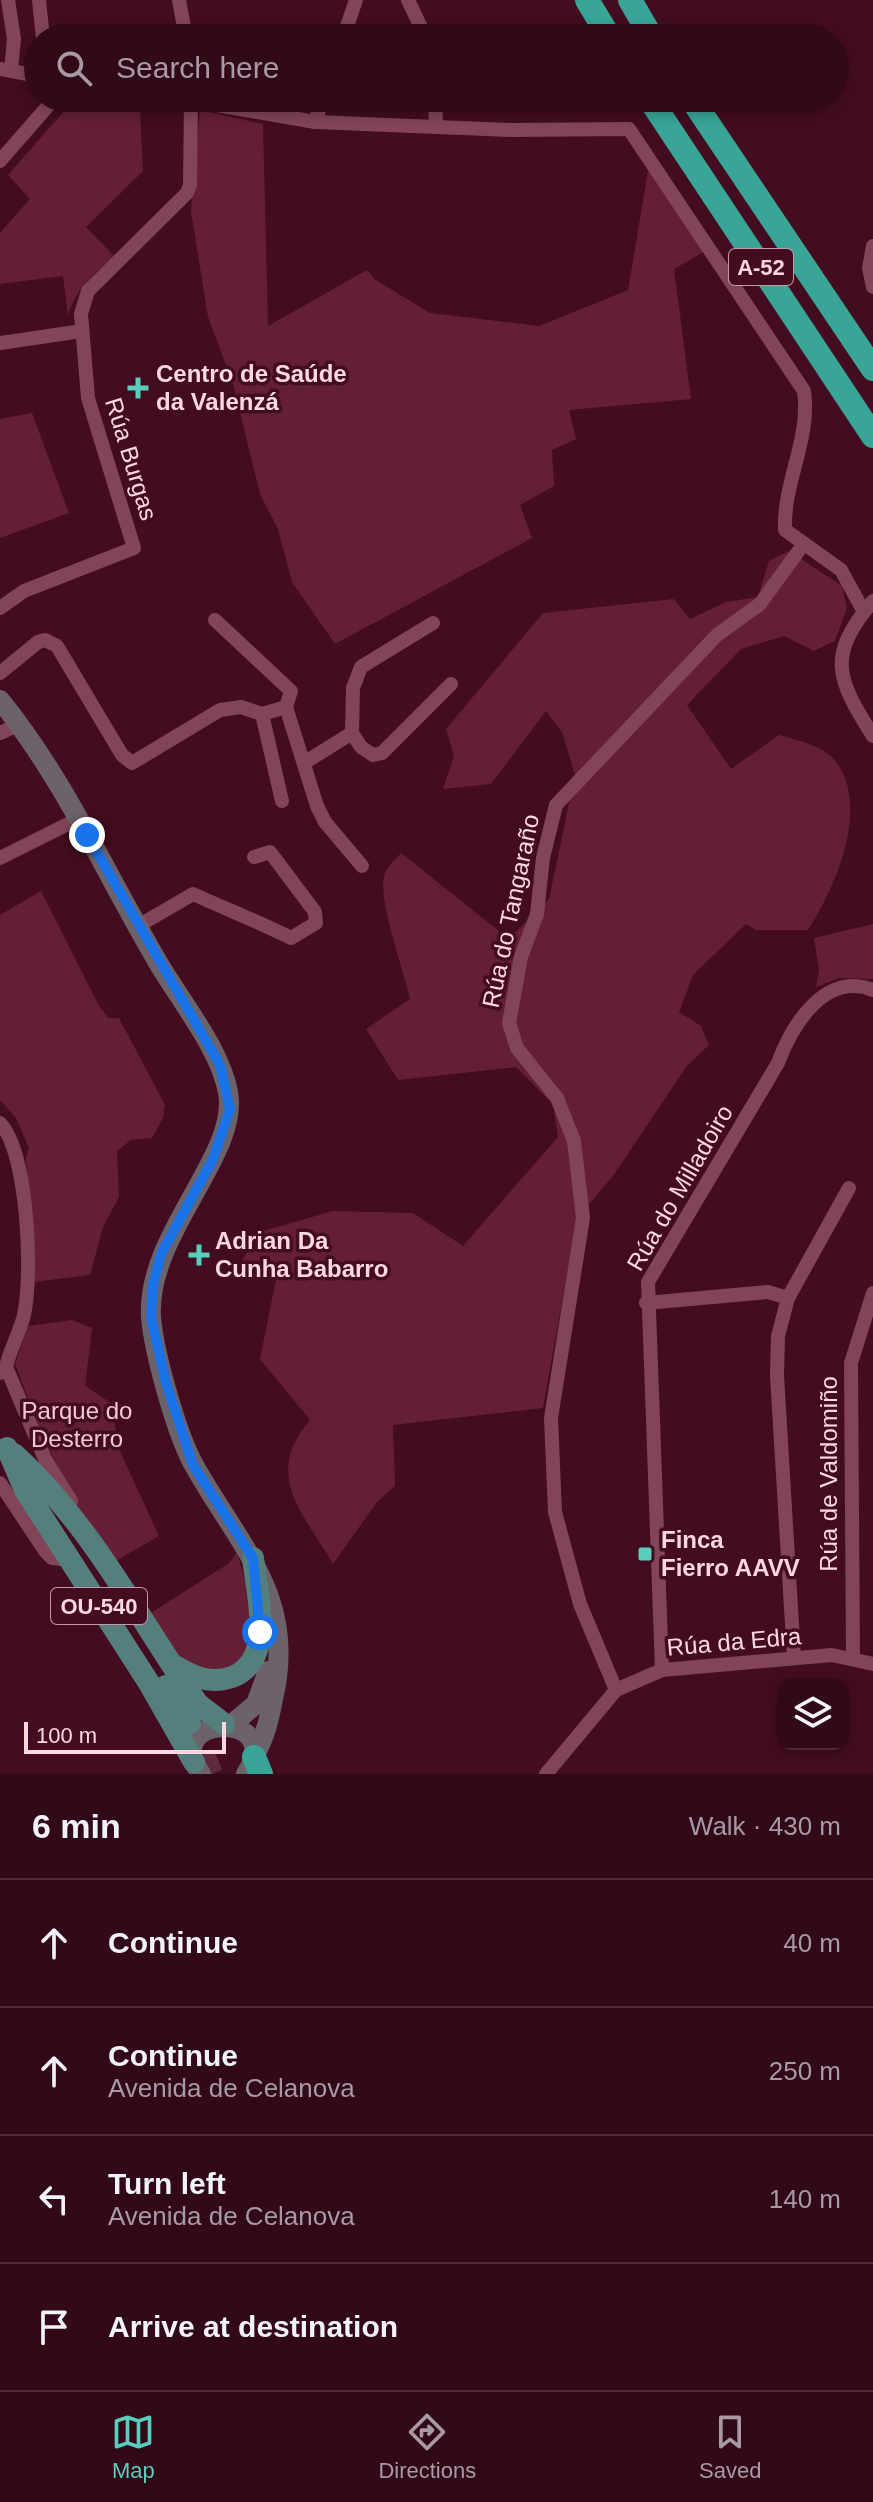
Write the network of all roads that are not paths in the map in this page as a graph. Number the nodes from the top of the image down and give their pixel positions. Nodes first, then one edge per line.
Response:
1 (8, 0) edge
2 (39, 0) edge
3 (179, 0) edge
4 (356, 0) edge
5 (408, 0) edge
6 (587, 0) edge
7 (630, 0) edge
8 (42, 24) edge
9 (183, 24) edge
10 (348, 24) edge
11 (419, 24) edge
12 (602, 24) edge
13 (644, 24) edge
14 (5, 70) edge
15 (43, 112) edge
16 (191, 112) edge
17 (261, 112) edge
18 (318, 112) edge
19 (436, 112) edge
20 (658, 112) edge
21 (700, 112) edge
22 (315, 122) junction
23 (436, 124) junction
24 (0, 161) edge
25 (873, 246) edge
26 (873, 287) edge
27 (82, 331) junction
28 (0, 343) edge
29 (873, 369) edge
30 (873, 436) edge
31 (803, 545) junction
32 (868, 607) edge
33 (0, 608) edge
34 (215, 620) dead end
35 (433, 623) dead end
36 (0, 673) edge
37 (451, 684) dead end
38 (0, 700) edge
39 (286, 707) junction
40 (262, 714) junction
41 (20, 724) junction
42 (0, 733) edge
43 (352, 733) junction
44 (873, 736) edge
45 (304, 763) junction
46 (282, 801) dead end
47 (78, 819) junction
48 (254, 857) dead end
49 (0, 858) edge
50 (362, 866) dead end
51 (138, 926) junction
52 (873, 990) edge
53 (0, 1123) edge
54 (849, 1188) dead end
55 (873, 1293) edge
56 (788, 1298) junction
57 (646, 1303) junction
58 (2, 1365) edge
59 (4, 1444) edge
60 (0, 1483) edge
61 (73, 1518) junction
62 (253, 1558) junction
63 (69, 1560) junction
64 (274, 1612) junction
65 (794, 1658) junction
66 (853, 1658) junction
67 (169, 1663) junction
68 (873, 1664) edge
69 (662, 1670) junction
70 (616, 1690) junction
71 (190, 1723) tunnel mouth
72 (228, 1725) junction
73 (254, 1765) edge
74 (197, 1770) edge
75 (546, 1774) edge

1 - 14 street
2 - 8 street
3 - 9 street
4 - 10 street
5 - 11 street
6 - 12 highway
7 - 13 highway
15 - 24 street
16 - 27 street
17 - 22 street
18 - 22 street
19 - 23 street
20 - 30 highway, A-52
21 - 29 highway, A-52
22 - 23 street
23 - 31 street
25 - 26 street
27 - 28 street
27 - 33 street, Rúa Burgas
31 - 32 street
31 - 70 street, Rúa do Tangaraño
32 - 44 street
34 - 39 street
35 - 43 street
36 - 40 street
37 - 43 street
38 - 41 street
39 - 40 street
39 - 45 street
40 - 46 street
41 - 42 street
41 - 47 street
43 - 45 street
45 - 50 street
47 - 49 street
47 - 51 street
48 - 51 street
51 - 62 street
52 - 57 street, Rúa do Milladoiro
53 - 58 street
54 - 56 street
55 - 66 street, Rúa de Valdomiño
56 - 57 street
56 - 65 street
57 - 69 street, Rúa do Milladoiro
58 - 61 street
59 - 61 main road, OU-540
59 - 63 main road, OU-540
59 - 71 main road, OU-540
60 - 63 street
61 - 67 main road, OU-540
62 - 64 street
62 - 67 main road
63 - 74 main road, OU-540
64 - 72 street
64 - 73 street
65 - 66 street, Rúa da Edra
65 - 69 street, Rúa da Edra
66 - 68 street, Rúa da Edra
67 - 72 main road, OU-540
69 - 70 street, Rúa da Edra
70 - 75 street, Rúa da Edra
72 - 73 street, OU-540
72 - 74 street, OU-540

